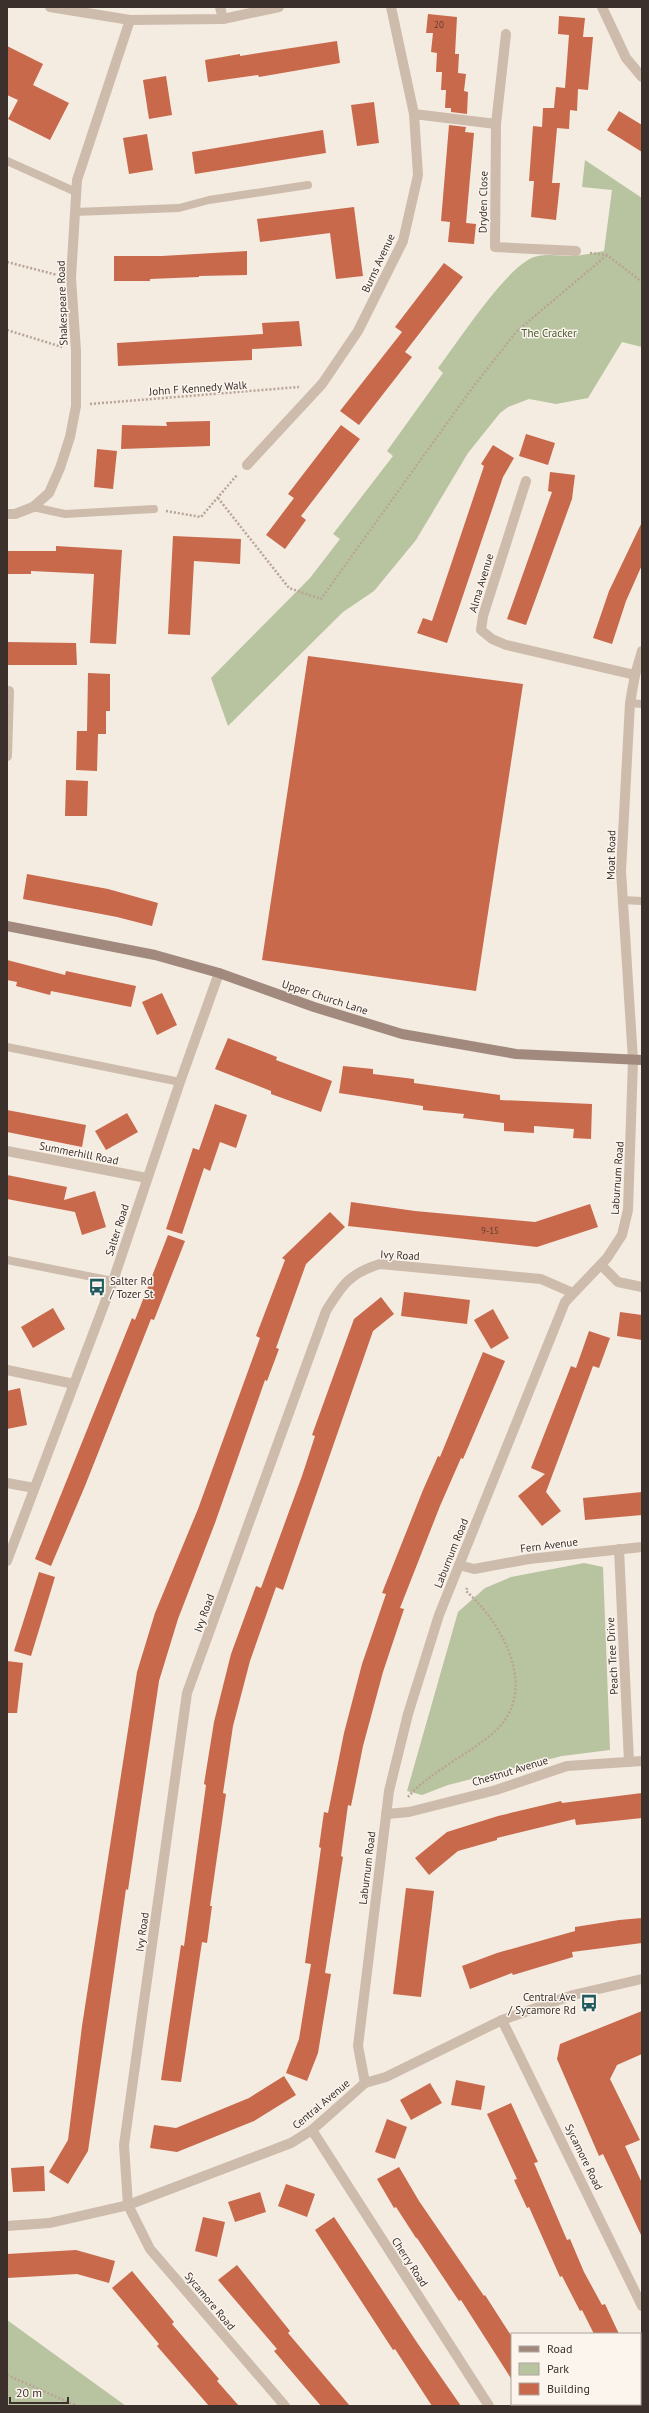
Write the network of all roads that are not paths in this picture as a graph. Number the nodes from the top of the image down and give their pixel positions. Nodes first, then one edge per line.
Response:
1 (50, 7) edge
2 (220, 7) edge
3 (279, 7) edge
4 (391, 7) edge
5 (602, 7) edge
6 (223, 19) junction
7 (130, 20) junction
8 (506, 34) dead end
9 (642, 77) edge
10 (414, 114) junction
11 (496, 124) junction
12 (7, 161) edge
13 (308, 185) dead end
14 (76, 192) junction
15 (75, 212) junction
16 (576, 251) road end
17 (247, 464) road end
18 (526, 481) dead end
19 (33, 507) junction
20 (154, 509) road end
21 (7, 514) edge
22 (642, 651) edge
23 (635, 675) junction
24 (10, 691) dead end
25 (630, 703) junction
26 (642, 704) edge
27 (7, 756) edge
28 (623, 900) junction
29 (642, 901) edge
30 (7, 926) edge
31 (220, 973) junction
32 (7, 1047) edge
33 (638, 1060) edge
34 (180, 1082) junction
35 (7, 1151) edge
36 (147, 1178) junction
37 (7, 1260) edge
38 (601, 1265) junction
39 (113, 1281) junction
40 (642, 1287) edge
41 (573, 1293) junction
42 (7, 1370) edge
43 (74, 1384) junction
44 (7, 1483) edge
45 (34, 1488) junction
46 (642, 1547) edge
47 (619, 1549) junction
48 (7, 1561) edge
49 (459, 1565) junction
50 (642, 1761) edge
51 (629, 1762) junction
52 (386, 1814) junction
53 (642, 1979) edge
54 (502, 2020) junction
55 (365, 2083) junction
56 (312, 2130) junction
57 (128, 2205) junction
58 (7, 2226) edge
59 (642, 2306) edge
60 (285, 2406) edge
61 (488, 2406) edge

1 - 7 street
2 - 6 street
3 - 6 street
4 - 10 street, Burns Avenue
5 - 9 street
6 - 7 street
7 - 14 street, Shakespeare Road
8 - 11 street, Dryden Close
10 - 11 street
10 - 17 street, Burns Avenue
11 - 16 street, Dryden Close
12 - 14 lane
13 - 15 lane
14 - 15 street, Shakespeare Road
15 - 19 street, Shakespeare Road
18 - 23 street, Alma Avenue
19 - 20 lane
19 - 21 street, Shakespeare Road
22 - 23 street, Moat Road
23 - 25 street, Moat Road
24 - 27 street
25 - 26 lane
25 - 28 street, Moat Road
28 - 29 lane
28 - 33 street, Moat Road
30 - 31 main road, Upper Church Lane
31 - 33 main road, Upper Church Lane
31 - 34 street, Salter Road
32 - 34 lane
33 - 38 street, Laburnum Road
34 - 36 street, Salter Road
35 - 36 street, Summerhill Road
36 - 39 street, Salter Road
37 - 39 lane
38 - 40 street
38 - 41 street, Laburnum Road
39 - 43 street, Salter Road
41 - 49 street, Laburnum Road
41 - 57 street, Ivy Road
42 - 43 street
43 - 45 street, Salter Road
44 - 45 street
45 - 48 street, Salter Road
46 - 47 street, Fern Avenue
47 - 49 street, Fern Avenue
47 - 51 street, Peach Tree Drive
49 - 52 street, Laburnum Road
50 - 51 street, Chestnut Avenue
51 - 52 street, Chestnut Avenue
52 - 55 street, Laburnum Road
53 - 54 street, Central Avenue
54 - 55 street, Central Avenue
54 - 59 street, Sycamore Road
55 - 56 street, Central Avenue
56 - 57 street, Central Avenue
56 - 61 street, Cherry Road
57 - 58 street, Central Avenue
57 - 60 street, Sycamore Road

